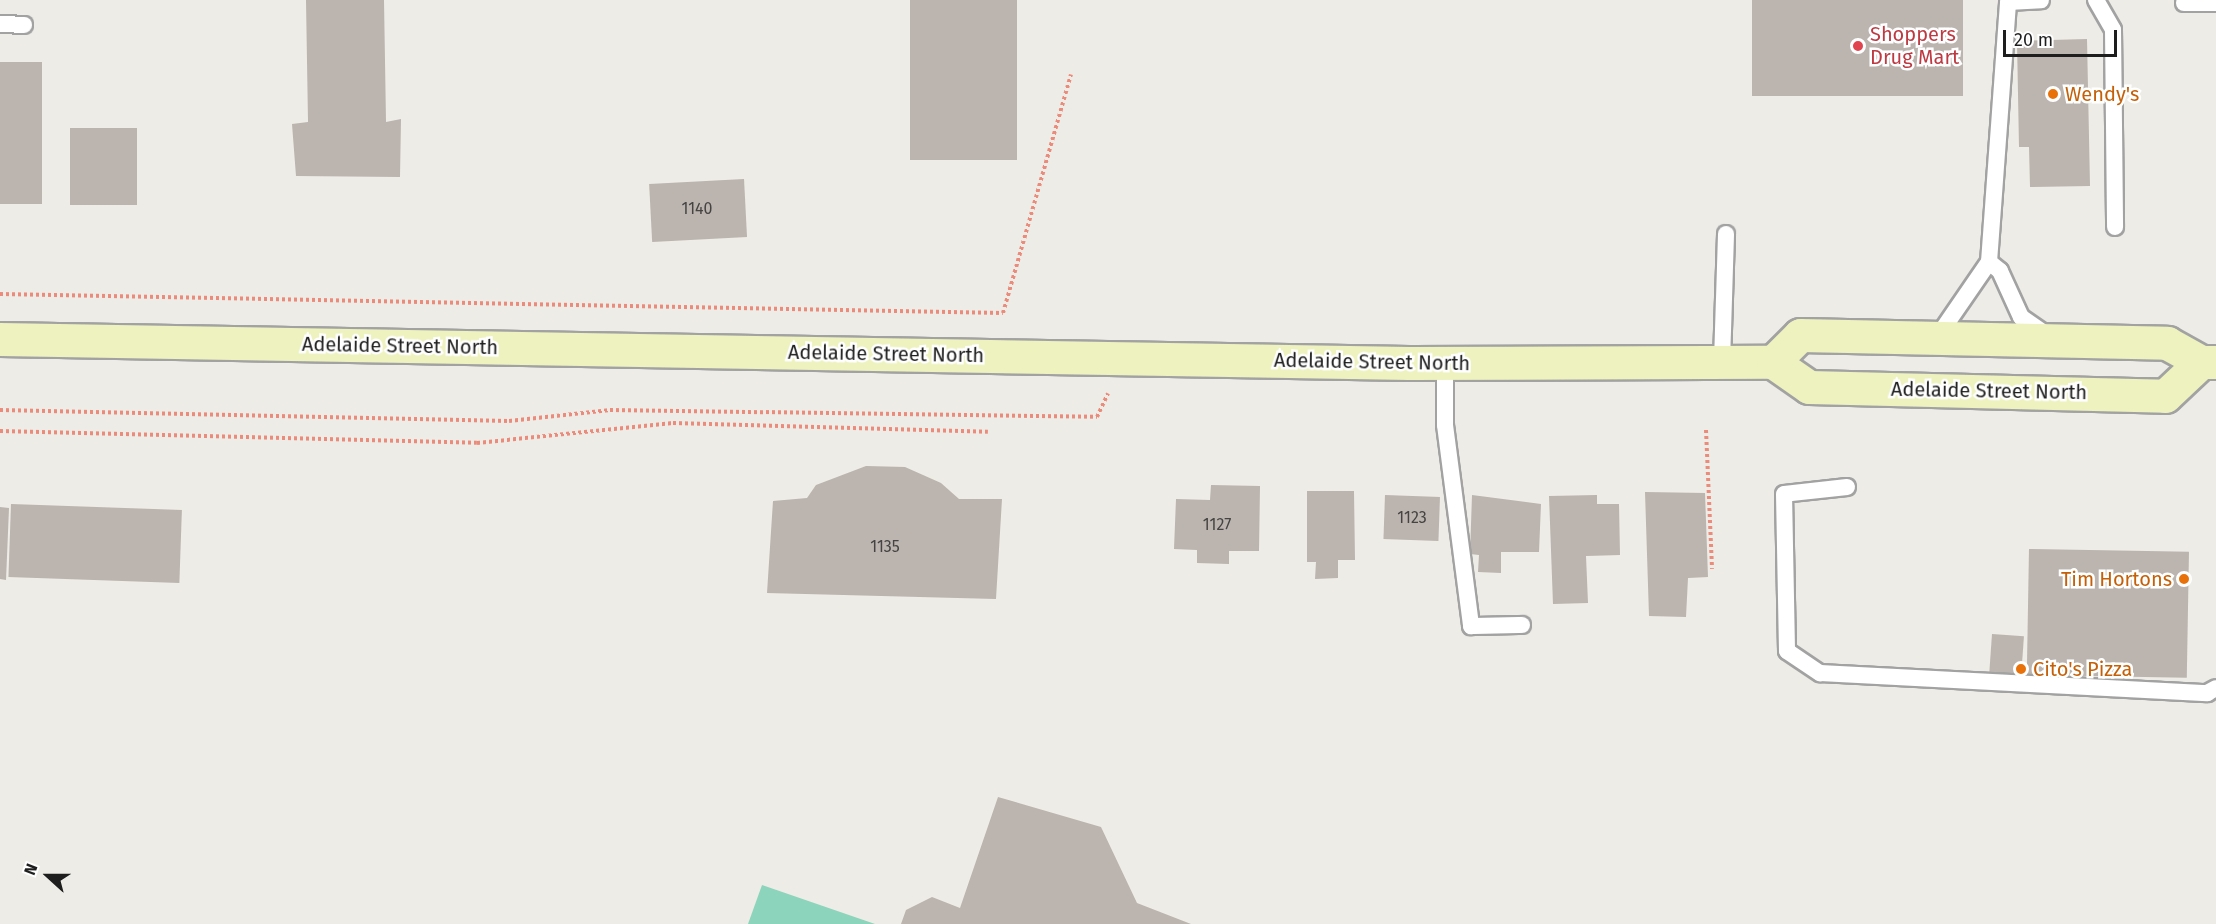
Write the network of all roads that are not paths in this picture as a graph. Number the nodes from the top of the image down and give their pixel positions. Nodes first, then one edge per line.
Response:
1 (2041, 0) edge
2 (2096, 0) edge
3 (2184, 3) dead end
4 (2216, 3) edge
5 (0, 24) edge
6 (24, 25) dead end
7 (2115, 227) dead end
8 (1726, 234) dead end
9 (1989, 262) junction
10 (0, 339) edge
11 (1936, 339) junction
12 (2056, 342) junction
13 (1722, 362) junction
14 (1773, 362) junction
15 (2208, 362) edge
16 (1445, 363) junction
17 (1847, 487) dead end
18 (1522, 625) dead end
19 (2216, 688) edge

1 - 9 lane
2 - 7 lane
3 - 4 lane
5 - 6 lane
8 - 13 lane
9 - 11 lane
9 - 12 lane
10 - 16 main road, Adelaide Street North
11 - 12 main road, Adelaide Street North
11 - 14 main road, Adelaide Street North
12 - 15 main road, Adelaide Street North
13 - 14 main road, Adelaide Street North
13 - 16 main road, Adelaide Street North
14 - 15 main road, Adelaide Street North
16 - 18 lane
17 - 19 lane

